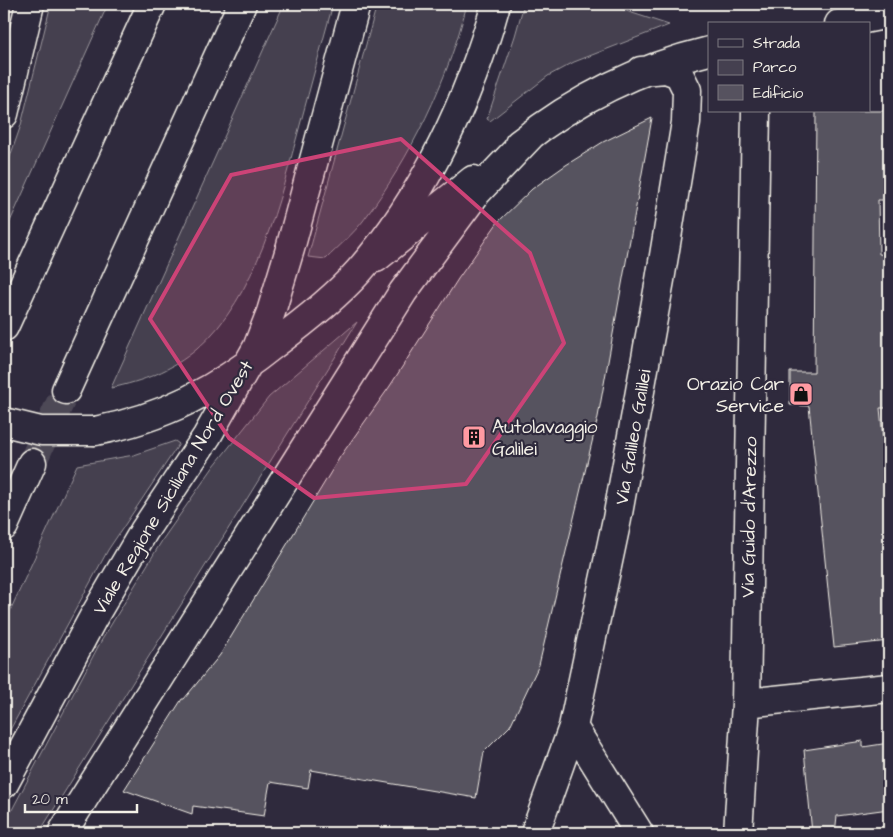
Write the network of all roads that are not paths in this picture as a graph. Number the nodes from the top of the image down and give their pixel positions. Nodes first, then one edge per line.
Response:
1 (30, 4) edge
2 (152, 4) edge
3 (242, 4) edge
4 (356, 4) edge
5 (496, 4) edge
6 (889, 14) edge
7 (849, 22) edge
8 (708, 51) edge
9 (641, 71) junction
10 (756, 112) edge
11 (4, 114) edge
12 (532, 134) junction
13 (359, 271) junction
14 (4, 327) edge
15 (248, 364) junction
16 (66, 390) tunnel mouth
17 (4, 422) edge
18 (32, 463) tunnel mouth
19 (4, 526) edge
20 (889, 688) edge
21 (746, 703) junction
22 (572, 727) junction
23 (4, 784) edge
24 (62, 833) edge
25 (535, 833) edge
26 (639, 833) edge
27 (738, 833) edge

1 - 11 street
2 - 14 street
3 - 16 street
4 - 15 street, Viale Regione Siciliana Nord Ovest
5 - 13 street
6 - 7 street
8 - 9 street
9 - 12 street
9 - 22 street, Via Galileo Galilei
10 - 21 street, Via Guido d'Arezzo
12 - 13 street
12 - 24 street
13 - 15 street
15 - 17 street, bridge
15 - 23 street, Viale Regione Siciliana Nord Ovest
18 - 19 street
20 - 21 street
21 - 27 street, Via Guido d'Arezzo
22 - 25 street, Via Galileo Galilei
22 - 26 street

